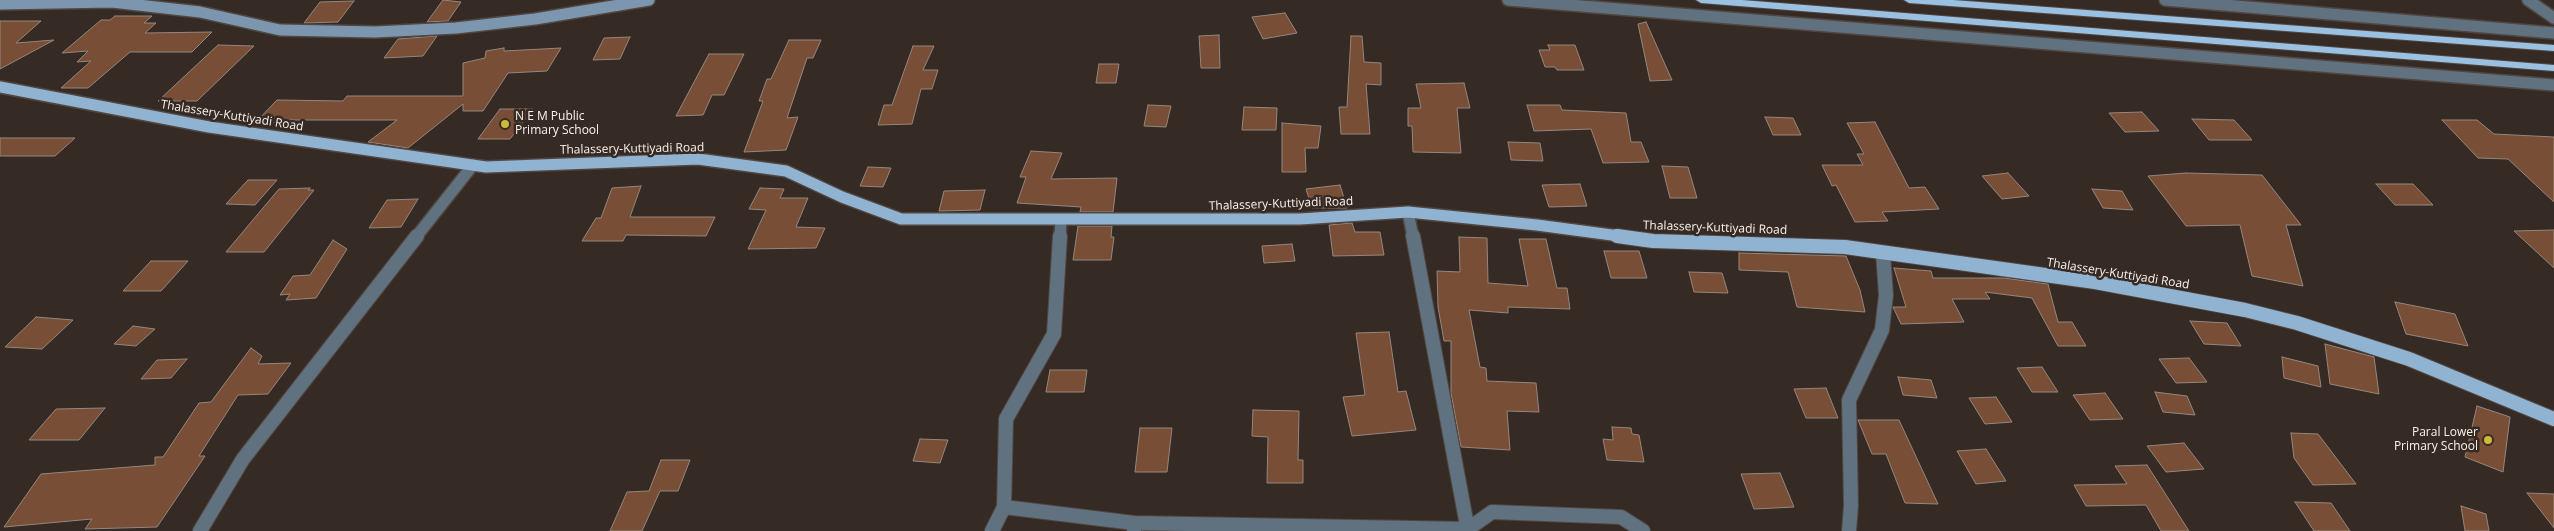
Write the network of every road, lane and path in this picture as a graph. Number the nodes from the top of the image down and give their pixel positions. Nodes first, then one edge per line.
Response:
1 (650, 0) edge
2 (1508, 0) edge
3 (1701, 0) edge
4 (1909, 0) edge
5 (2165, 0) edge
6 (2528, 0) edge
7 (0, 4) edge
8 (2554, 18) edge
9 (2554, 33) edge
10 (2554, 48) edge
11 (2554, 68) edge
12 (2554, 85) edge
13 (0, 87) edge
14 (473, 165) junction
15 (1408, 212) junction
16 (1061, 220) junction
17 (1883, 253) junction
18 (2554, 419) edge
19 (1004, 507) junction
20 (1134, 527) edge
21 (1468, 530) edge
22 (200, 531) edge
23 (992, 531) edge
24 (1643, 531) edge
25 (1849, 531) edge

1 - 7 main road
2 - 12 street
3 - 11 highway
4 - 10 highway
5 - 9 street
6 - 8 street
13 - 14 main road, Thalassery-Kuttiyadi Road
14 - 16 main road, Thalassery-Kuttiyadi Road
14 - 22 street
15 - 16 main road, Thalassery-Kuttiyadi Road
15 - 17 main road, Thalassery-Kuttiyadi Road
15 - 21 street
16 - 19 street
17 - 18 main road, Thalassery-Kuttiyadi Road
17 - 25 street
19 - 20 street
19 - 23 street
20 - 21 street
21 - 24 street

